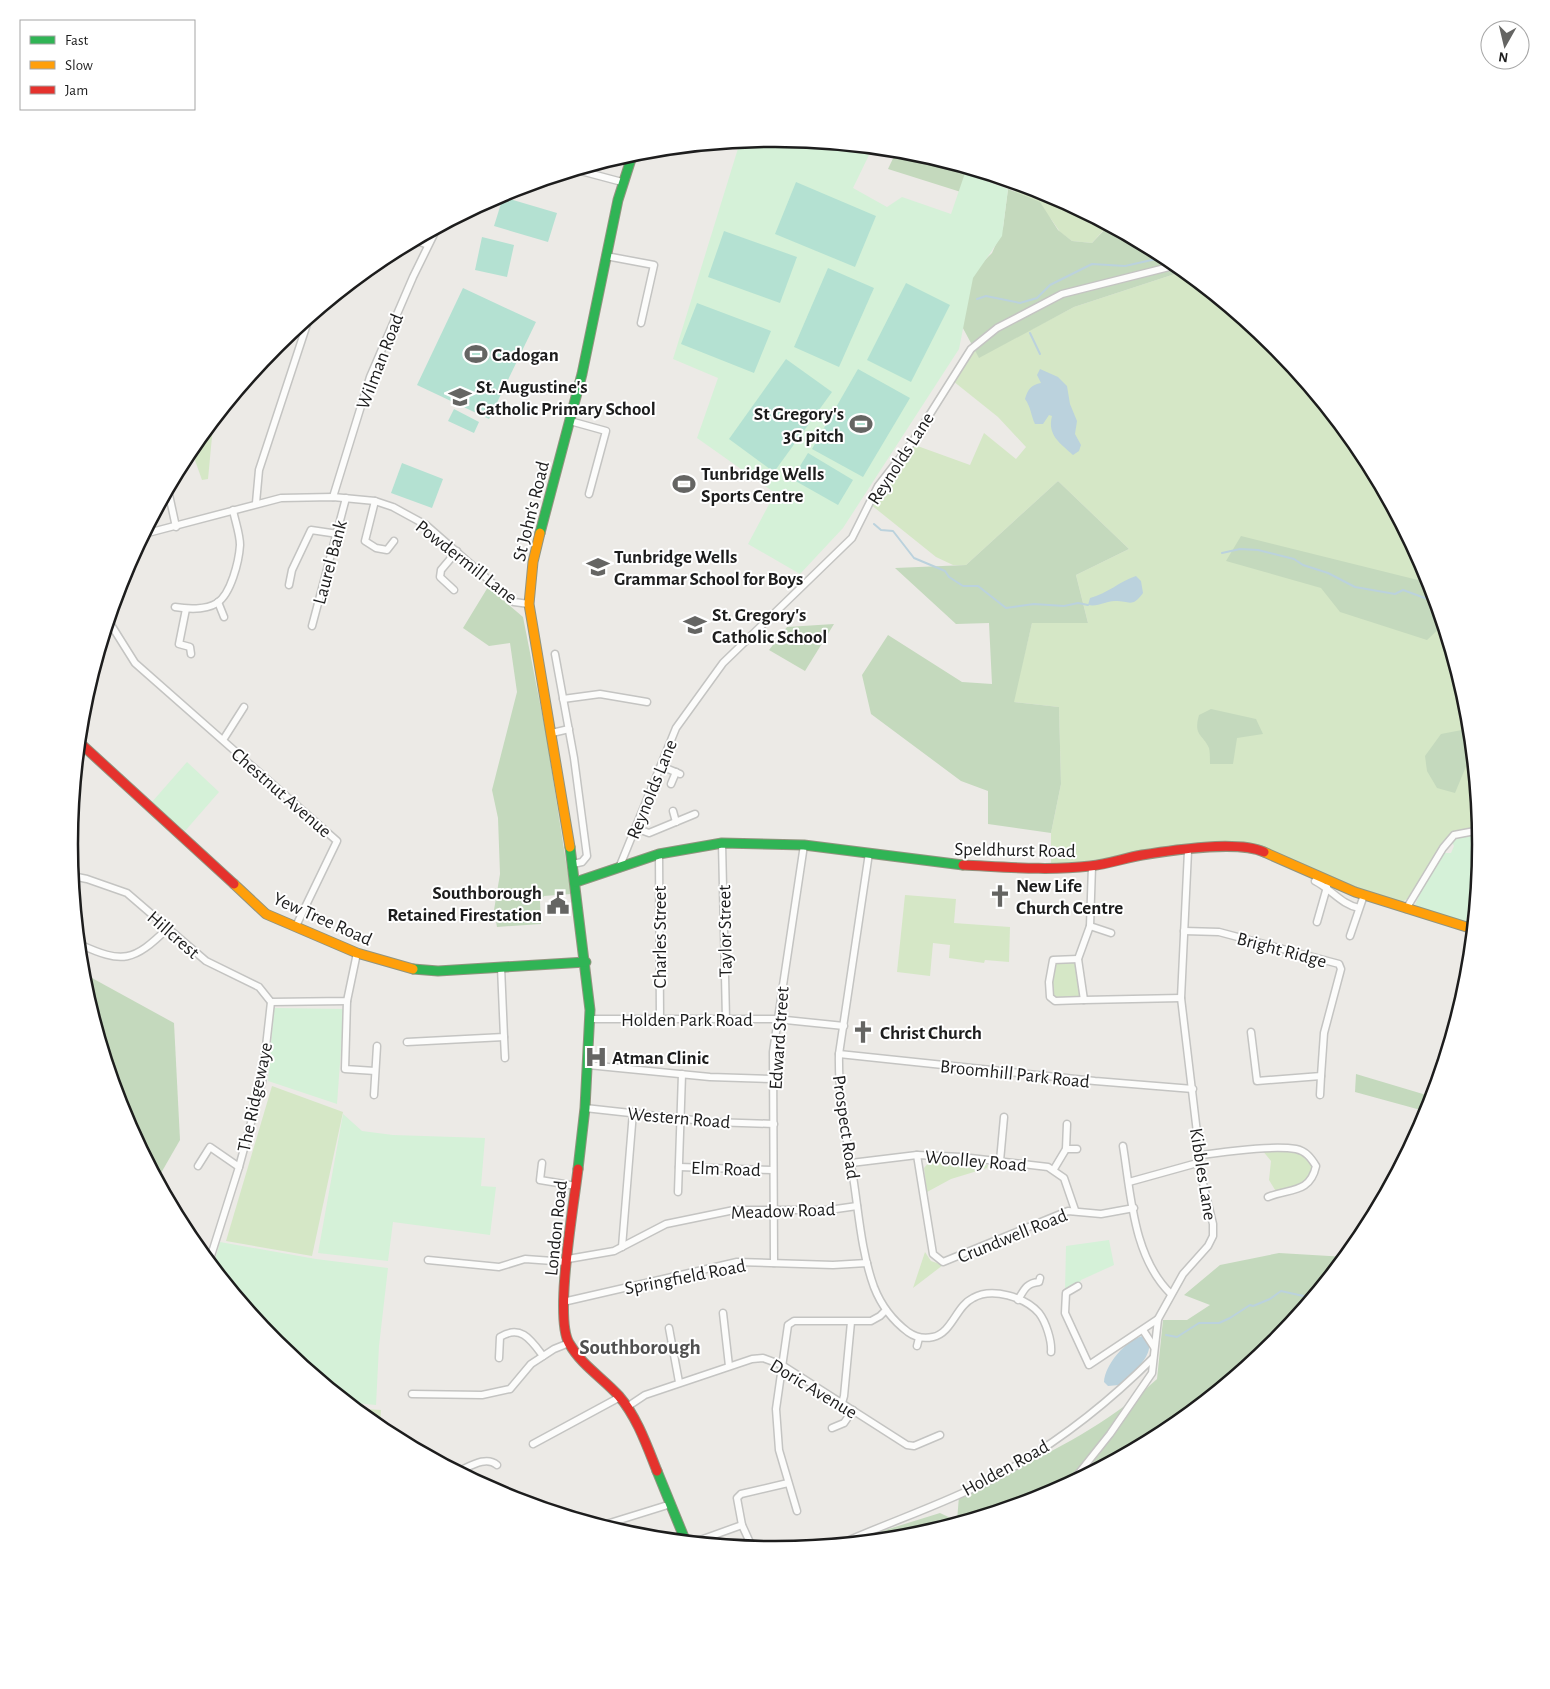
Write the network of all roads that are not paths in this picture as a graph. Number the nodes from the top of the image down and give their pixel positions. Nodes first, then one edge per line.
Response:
1 (629, 162) edge
2 (588, 173) edge
3 (622, 182) junction
4 (432, 237) edge
5 (422, 243) edge
6 (428, 245) junction
7 (606, 256) junction
8 (1167, 268) edge
9 (642, 323) dead end
10 (305, 329) edge
11 (570, 421) junction
12 (589, 494) dead end
13 (333, 497) junction
14 (170, 498) edge
15 (346, 498) junction
16 (375, 501) junction
17 (256, 503) junction
18 (233, 510) junction
19 (176, 527) junction
20 (151, 532) edge
21 (338, 534) junction
22 (394, 541) dead end
23 (457, 551) junction
24 (289, 585) dead end
25 (454, 590) dead end
26 (218, 602) junction
27 (529, 604) junction
28 (175, 607) dead end
29 (186, 609) junction
30 (224, 617) dead end
31 (312, 626) dead end
32 (113, 627) edge
33 (191, 654) dead end
34 (554, 654) dead end
35 (563, 699) junction
36 (647, 702) dead end
37 (244, 707) dead end
38 (569, 729) junction
39 (552, 733) junction
40 (224, 740) junction
41 (84, 747) edge
42 (661, 766) junction
43 (671, 784) dead end
44 (672, 811) dead end
45 (696, 814) dead end
46 (676, 822) junction
47 (635, 828) junction
48 (1472, 832) edge
49 (722, 843) junction
50 (804, 845) junction
51 (1188, 851) junction
52 (869, 853) junction
53 (659, 854) junction
54 (573, 864) junction
55 (1092, 866) junction
56 (619, 868) junction
57 (79, 877) edge
58 (1315, 881) dead end
59 (576, 882) junction
60 (1327, 887) junction
61 (1364, 895) junction
62 (1359, 908) junction
63 (1406, 909) junction
64 (1317, 922) dead end
65 (296, 926) junction
66 (1090, 926) junction
67 (1468, 927) edge
68 (168, 928) junction
69 (1184, 931) junction
70 (1111, 933) dead end
71 (1350, 936) dead end
72 (85, 947) edge
73 (357, 953) junction
74 (1078, 959) junction
75 (586, 962) junction
76 (501, 967) junction
77 (1181, 998) junction
78 (1084, 1000) junction
79 (347, 1001) junction
80 (271, 1002) junction
81 (590, 1019) junction
82 (660, 1019) junction
83 (726, 1019) junction
84 (776, 1019) junction
85 (844, 1026) junction
86 (1251, 1032) dead end
87 (504, 1037) junction
88 (407, 1042) dead end
89 (377, 1046) dead end
90 (838, 1054) junction
91 (505, 1058) dead end
92 (588, 1065) junction
93 (375, 1071) junction
94 (682, 1074) junction
95 (1320, 1076) junction
96 (773, 1079) junction
97 (1192, 1089) junction
98 (374, 1094) dead end
99 (1320, 1095) dead end
100 (585, 1108) junction
101 (633, 1112) junction
102 (680, 1117) junction
103 (1004, 1117) dead end
104 (774, 1124) junction
105 (1067, 1124) dead end
106 (1123, 1146) dead end
107 (1066, 1148) junction
108 (1078, 1150) dead end
109 (917, 1155) junction
110 (1201, 1159) junction
111 (1000, 1161) junction
112 (542, 1162) dead end
113 (851, 1163) junction
114 (198, 1166) dead end
115 (239, 1167) junction
116 (679, 1167) junction
117 (1054, 1169) junction
118 (773, 1170) junction
119 (1129, 1182) junction
120 (576, 1186) junction
121 (678, 1192) dead end
122 (1268, 1198) dead end
123 (857, 1206) junction
124 (1134, 1208) junction
125 (774, 1210) junction
126 (1075, 1210) junction
127 (622, 1248) junction
128 (211, 1254) edge
129 (428, 1260) dead end
130 (568, 1260) junction
131 (867, 1262) junction
132 (774, 1263) junction
133 (1040, 1278) dead end
134 (1078, 1286) dead end
135 (1171, 1294) junction
136 (1018, 1300) junction
137 (563, 1302) junction
138 (886, 1310) junction
139 (723, 1313) dead end
140 (1158, 1319) junction
141 (851, 1322) junction
142 (669, 1328) dead end
143 (1142, 1330) junction
144 (919, 1338) junction
145 (569, 1343) junction
146 (917, 1346) dead end
147 (1154, 1347) junction
148 (1051, 1352) dead end
149 (543, 1356) junction
150 (499, 1358) dead end
151 (1153, 1358) junction
152 (782, 1365) junction
153 (729, 1366) junction
154 (679, 1382) junction
155 (412, 1394) dead end
156 (620, 1397) junction
157 (842, 1403) junction
158 (627, 1408) junction
159 (853, 1410) junction
160 (832, 1428) dead end
161 (940, 1435) dead end
162 (533, 1444) dead end
163 (497, 1465) dead end
164 (465, 1469) edge
165 (1080, 1471) edge
166 (788, 1482) junction
167 (671, 1504) junction
168 (797, 1511) dead end
169 (612, 1522) edge
170 (742, 1524) junction
171 (684, 1536) edge
172 (857, 1537) edge
173 (704, 1538) edge
174 (750, 1541) edge

1 - 3 main road, St John's Road
2 - 3 street
3 - 7 main road, St John's Road
4 - 6 street, Wilman Road
5 - 6 street
6 - 13 street, Wilman Road
7 - 9 street
7 - 11 main road, St John's Road
8 - 42 street, Reynolds Lane
10 - 17 street
11 - 12 street
11 - 27 main road, St John's Road
13 - 15 street, Powdermill Lane
13 - 17 street, Powdermill Lane
14 - 19 street
15 - 16 street, Powdermill Lane
15 - 21 street, Laurel Bank
16 - 22 street
16 - 23 street, Powdermill Lane
17 - 18 street, Powdermill Lane
18 - 19 street, Powdermill Lane
18 - 26 street
19 - 20 street, Powdermill Lane
21 - 24 street
21 - 31 street, Laurel Bank
23 - 25 street
23 - 27 street, Powdermill Lane
26 - 29 street
26 - 30 street
27 - 39 main road, St John's Road
28 - 29 street
29 - 33 street
32 - 40 street, Chestnut Avenue
34 - 35 street
35 - 36 street
35 - 38 street
37 - 40 street, Chestnut Avenue
38 - 39 street
38 - 54 street
39 - 54 main road, St John's Road
40 - 65 street, Chestnut Avenue
41 - 65 main road, Yew Tree Road
42 - 43 street
42 - 47 street, Reynolds Lane
44 - 46 street
45 - 46 street
46 - 47 street
47 - 56 street, Reynolds Lane
48 - 63 street
49 - 50 main road, Speldhurst Road
49 - 53 main road, Speldhurst Road
49 - 83 street, Taylor Street
50 - 52 main road, Speldhurst Road
50 - 84 street, Edward Street
51 - 55 main road, Speldhurst Road
51 - 61 main road, Speldhurst Road
51 - 69 street, Kibbles Lane
52 - 55 main road, Speldhurst Road
52 - 85 street, Prospect Road
53 - 56 main road, Speldhurst Road
53 - 82 street, Charles Street
54 - 59 main road, St John's Road
55 - 66 street
56 - 59 main road, Speldhurst Road
57 - 68 street, Hillcrest
58 - 60 street
59 - 75 main road, London Road
60 - 62 street
60 - 64 street
61 - 62 street
61 - 63 main road, Speldhurst Road
62 - 71 street
63 - 67 main road, Speldhurst Road
65 - 73 main road, Yew Tree Road
66 - 70 street
66 - 74 street
68 - 72 street
68 - 80 street, Hillcrest
69 - 77 street, Kibbles Lane
69 - 95 street, Bright Ridge
73 - 76 main road, Yew Tree Road
73 - 79 street
74 - 78 street
74 - 78 street
75 - 76 main road, Yew Tree Road
75 - 81 main road, London Road
76 - 87 street
77 - 78 street
77 - 97 street, Kibbles Lane
79 - 80 street
79 - 93 street
80 - 115 street, The Ridgewaye
81 - 82 street, Holden Park Road
81 - 92 main road, London Road
82 - 83 street, Holden Park Road
83 - 84 street, Holden Park Road
84 - 85 street, Holden Park Road
84 - 96 street, Edward Street
85 - 90 street, Prospect Road
86 - 95 street
87 - 88 street
87 - 91 street
89 - 93 street
90 - 97 street, Broomhill Park Road
90 - 113 street, Prospect Road
92 - 94 street
92 - 100 main road, London Road
93 - 98 street
94 - 96 street
94 - 102 street
95 - 99 street
96 - 104 street, Edward Street
97 - 110 street, Kibbles Lane
100 - 101 street, Western Road
100 - 120 main road, London Road
101 - 102 street, Western Road
101 - 127 street
102 - 104 street, Western Road
102 - 116 street
103 - 111 street
104 - 118 street, Edward Street
105 - 107 street
106 - 119 street
107 - 108 street
107 - 117 street
109 - 111 street, Woolley Road
109 - 113 street, Woolley Road
109 - 126 street, Crundwell Road
110 - 119 street
110 - 122 street
110 - 135 street, Kibbles Lane
111 - 117 street, Woolley Road
112 - 120 street
113 - 123 street, Prospect Road
114 - 115 street
115 - 128 street, The Ridgewaye
116 - 118 street, Elm Road
116 - 121 street
117 - 126 street, Woolley Road
118 - 125 street, Edward Street
119 - 124 street
120 - 130 main road, London Road
123 - 125 street, Meadow Road
123 - 131 street, Prospect Road
124 - 126 street, Crundwell Road
124 - 135 street
125 - 127 street, Meadow Road
125 - 132 street, Edward Street
127 - 130 street, Meadow Road
129 - 130 street, Meadow Road
130 - 137 main road, London Road
131 - 132 street, Springfield Road
131 - 138 street, Prospect Road
132 - 137 street, Springfield Road
133 - 136 street
134 - 143 street
135 - 140 street, Kibbles Lane
136 - 144 street
136 - 148 street
137 - 145 main road, London Road
138 - 141 street
138 - 144 street, Prospect Road
139 - 153 street
140 - 143 street
140 - 147 street, Kibbles Lane
141 - 152 street
141 - 157 street
142 - 154 street
143 - 147 street
144 - 146 street
145 - 149 street
145 - 156 main road, London Road
147 - 151 street, Kibbles Lane
149 - 150 street
149 - 155 street
151 - 165 street, Kibbles Lane
151 - 172 street, Holden Road
152 - 153 street, Doric Avenue
152 - 157 street, Doric Avenue
152 - 166 street
153 - 154 street, Doric Avenue
154 - 158 street, Doric Avenue
156 - 158 main road, London Road
156 - 162 street
157 - 159 street, Doric Avenue
158 - 167 main road, London Road
159 - 160 street
159 - 161 street, Doric Avenue
163 - 164 street
166 - 168 street
166 - 170 street
167 - 169 street
167 - 171 main road, London Road
170 - 173 street
170 - 174 street

